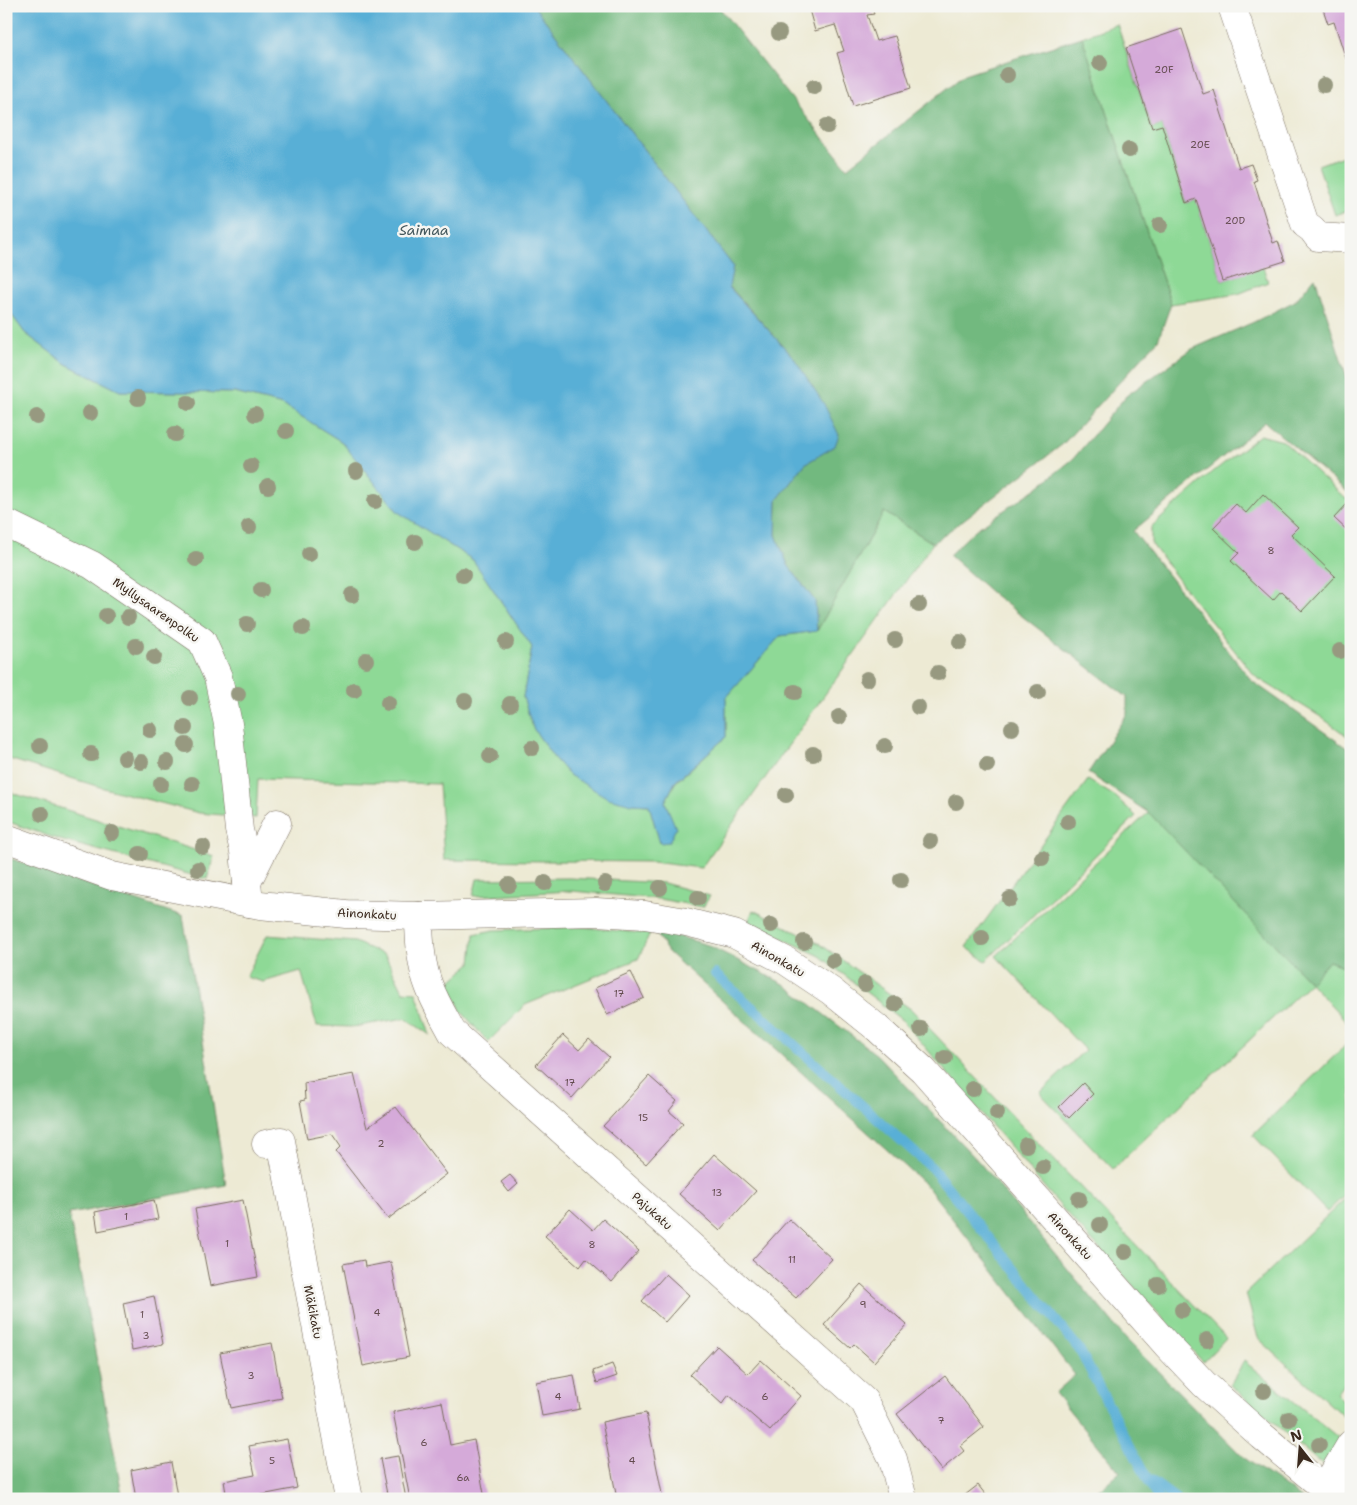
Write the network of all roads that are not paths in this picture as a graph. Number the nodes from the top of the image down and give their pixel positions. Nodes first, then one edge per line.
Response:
1 (1232, 6) edge
2 (1351, 239) edge
3 (6, 523) edge
4 (278, 823) dead end
5 (6, 838) edge
6 (248, 893) junction
7 (418, 916) junction
8 (266, 1144) dead end
9 (1351, 1444) edge
10 (1338, 1492) edge
11 (349, 1499) edge
12 (902, 1499) edge

1 - 2 street
3 - 6 street, Myllysaarenpolku
4 - 6 street
5 - 6 street, Ainonkatu
6 - 7 street, Ainonkatu
7 - 10 street, Ainonkatu
7 - 12 street, Pajukatu
8 - 11 street, Mäkikatu
9 - 10 street

